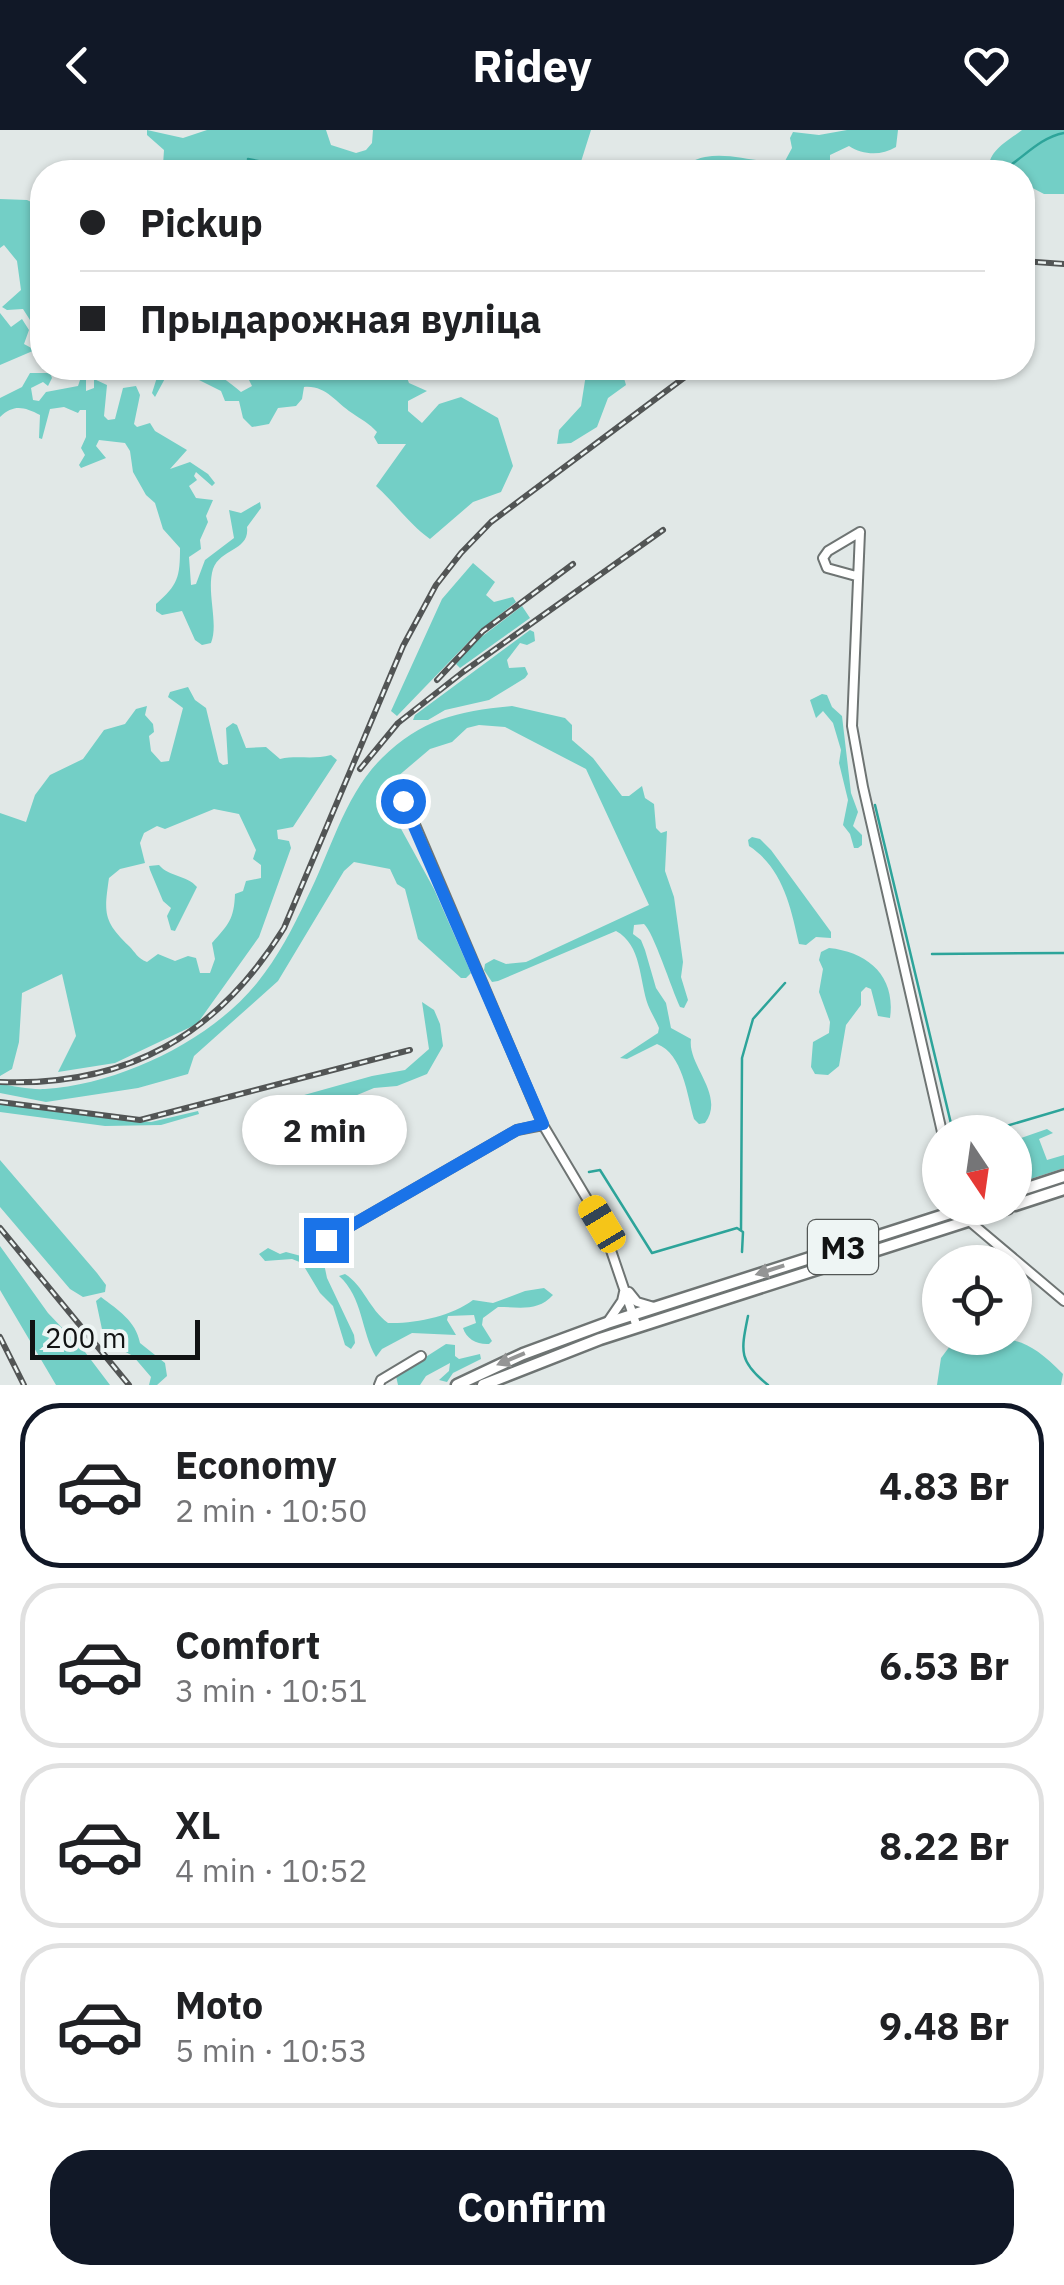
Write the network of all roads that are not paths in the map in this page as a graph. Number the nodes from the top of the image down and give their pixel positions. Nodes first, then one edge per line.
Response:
1 (856, 576) junction
2 (402, 794) dead end
3 (938, 1115) edge
4 (543, 1124) junction
5 (1064, 1176) edge
6 (1032, 1186) edge
7 (1064, 1189) edge
8 (1032, 1199) edge
9 (922, 1224) edge
10 (925, 1225) edge
11 (980, 1225) edge
12 (326, 1240) dead end
13 (625, 1287) junction
14 (1064, 1301) edge
15 (654, 1307) junction
16 (634, 1314) junction
17 (607, 1323) junction
18 (637, 1327) junction
19 (421, 1356) dead end
20 (379, 1385) edge
21 (457, 1385) edge
22 (483, 1385) edge

1 - 1 street
1 - 3 street
2 - 4 street
4 - 12 street
4 - 13 street
5 - 6 main road
7 - 8 main road, М3
9 -> 15 main road, М3
10 - 18 main road, М3
11 - 14 street
13 - 15 street
13 - 16 street
13 - 17 street
15 - 16 main road, М3
16 - 17 main road, М3
16 - 18 street
17 -> 21 main road, М3
18 - 22 main road, М3
19 - 20 street

